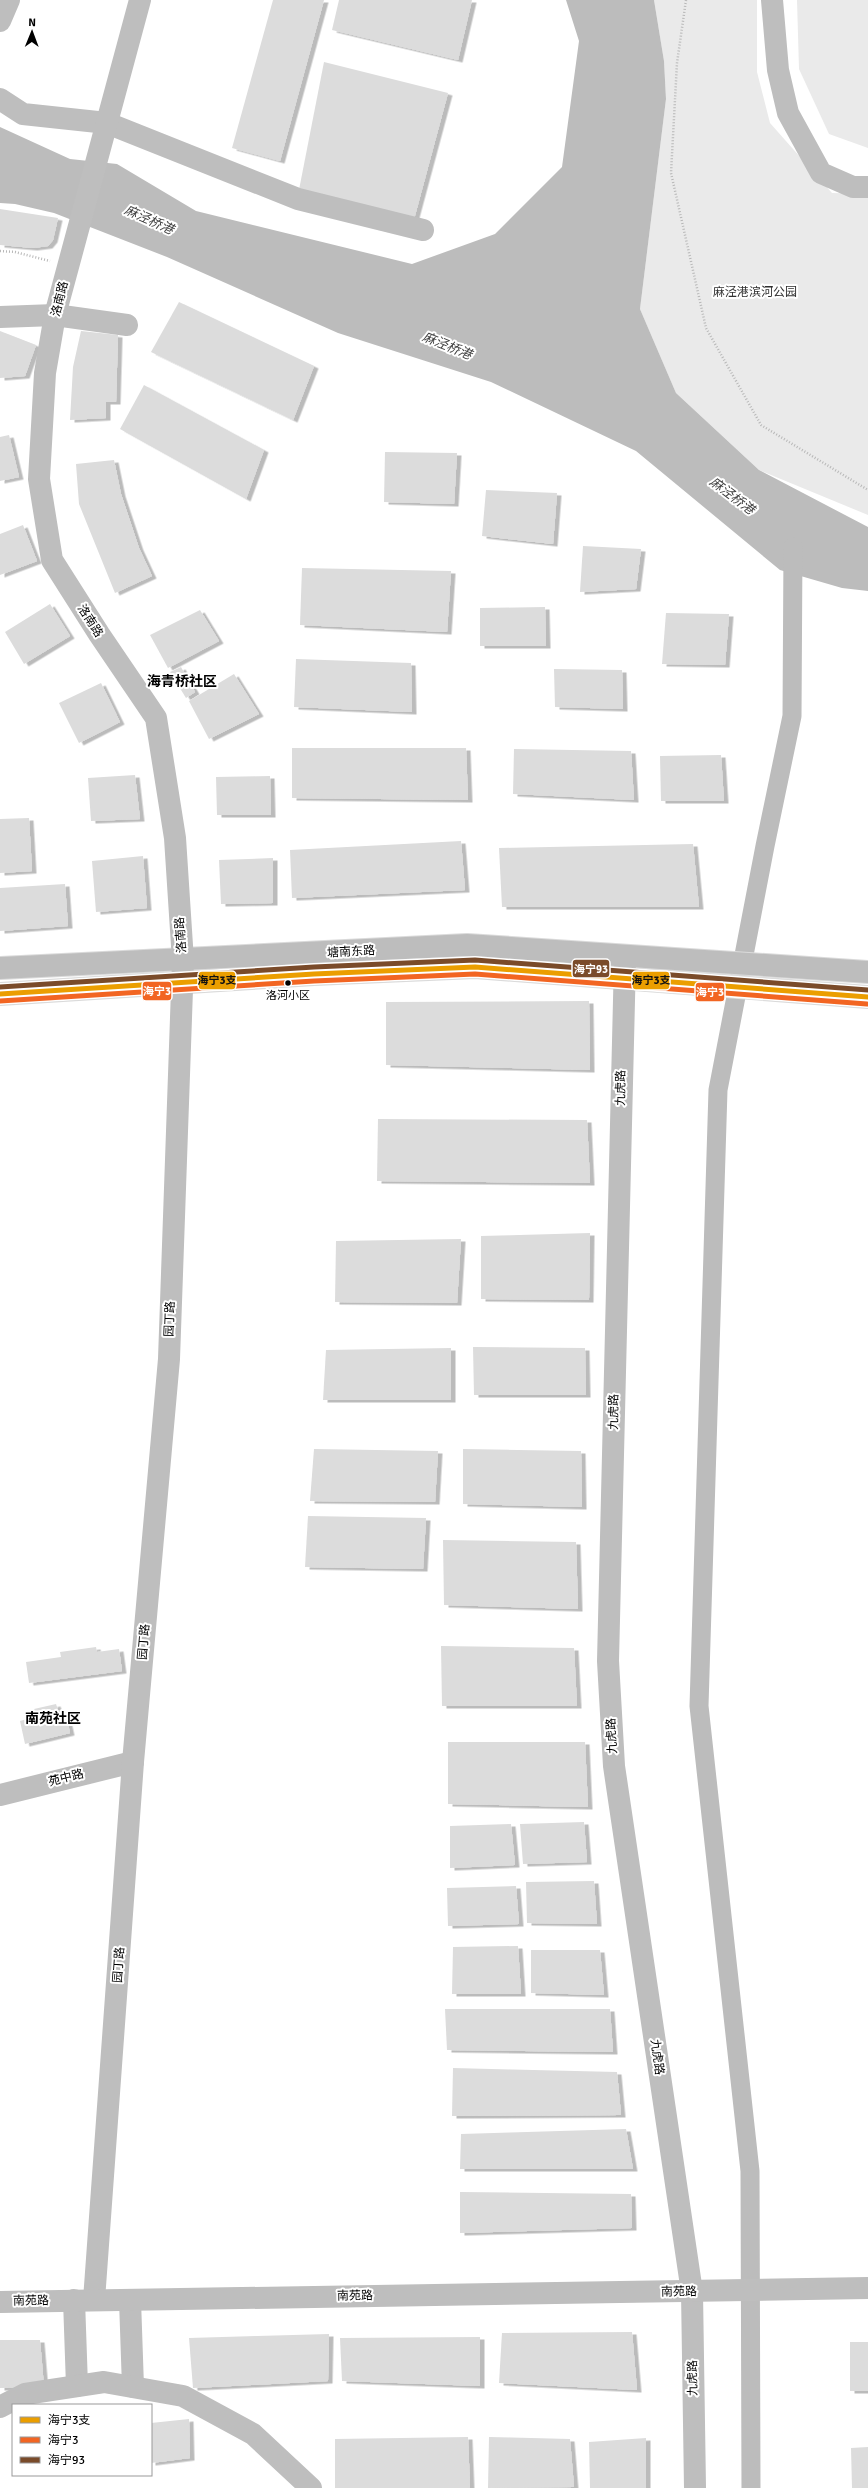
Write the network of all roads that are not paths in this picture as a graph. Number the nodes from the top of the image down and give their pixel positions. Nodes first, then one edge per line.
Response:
1 (9, 0) edge
2 (140, 0) edge
3 (772, 0) edge
4 (0, 20) edge
5 (0, 99) edge
6 (105, 131) junction
7 (868, 187) edge
8 (423, 230) dead end
9 (55, 315) junction
10 (0, 317) edge
11 (127, 325) dead end
12 (625, 956) junction
13 (183, 961) junction
14 (0, 968) edge
15 (868, 972) edge
16 (624, 978) junction
17 (182, 982) junction
18 (0, 994) edge
19 (868, 996) edge
20 (133, 1762) junction
21 (0, 1795) edge
22 (868, 2288) edge
23 (702, 2292) junction
24 (84, 2300) junction
25 (130, 2300) junction
26 (0, 2302) edge
27 (77, 2386) junction
28 (133, 2387) junction
29 (0, 2407) edge
30 (311, 2488) edge
31 (695, 2488) edge

1 - 4 street
2 - 6 street, 洛南路
3 - 7 street
5 - 6 street
6 - 8 street
6 - 9 street, 洛南路
9 - 10 street
9 - 11 street
9 - 13 street, 洛南路
12 - 13 main road, 塘南东路
12 - 15 main road, 塘南东路
12 - 16 street, 九虎路
13 - 14 main road, 塘南东路
13 - 17 street, 洛南路
16 - 17 main road, 塘南东路
16 - 19 main road, 塘南东路
16 - 23 street, 九虎路
17 - 18 main road, 塘南东路
17 - 20 street, 园丁路
20 - 21 street, 苑中路
20 - 24 street, 园丁路
22 - 23 street, 南苑路
23 - 25 street, 南苑路
23 - 31 street, 九虎路
24 - 25 street, 南苑路
24 - 26 street, 南苑路
24 - 27 street, 园丁路
25 - 28 street
27 - 28 street
27 - 29 street
28 - 30 street

